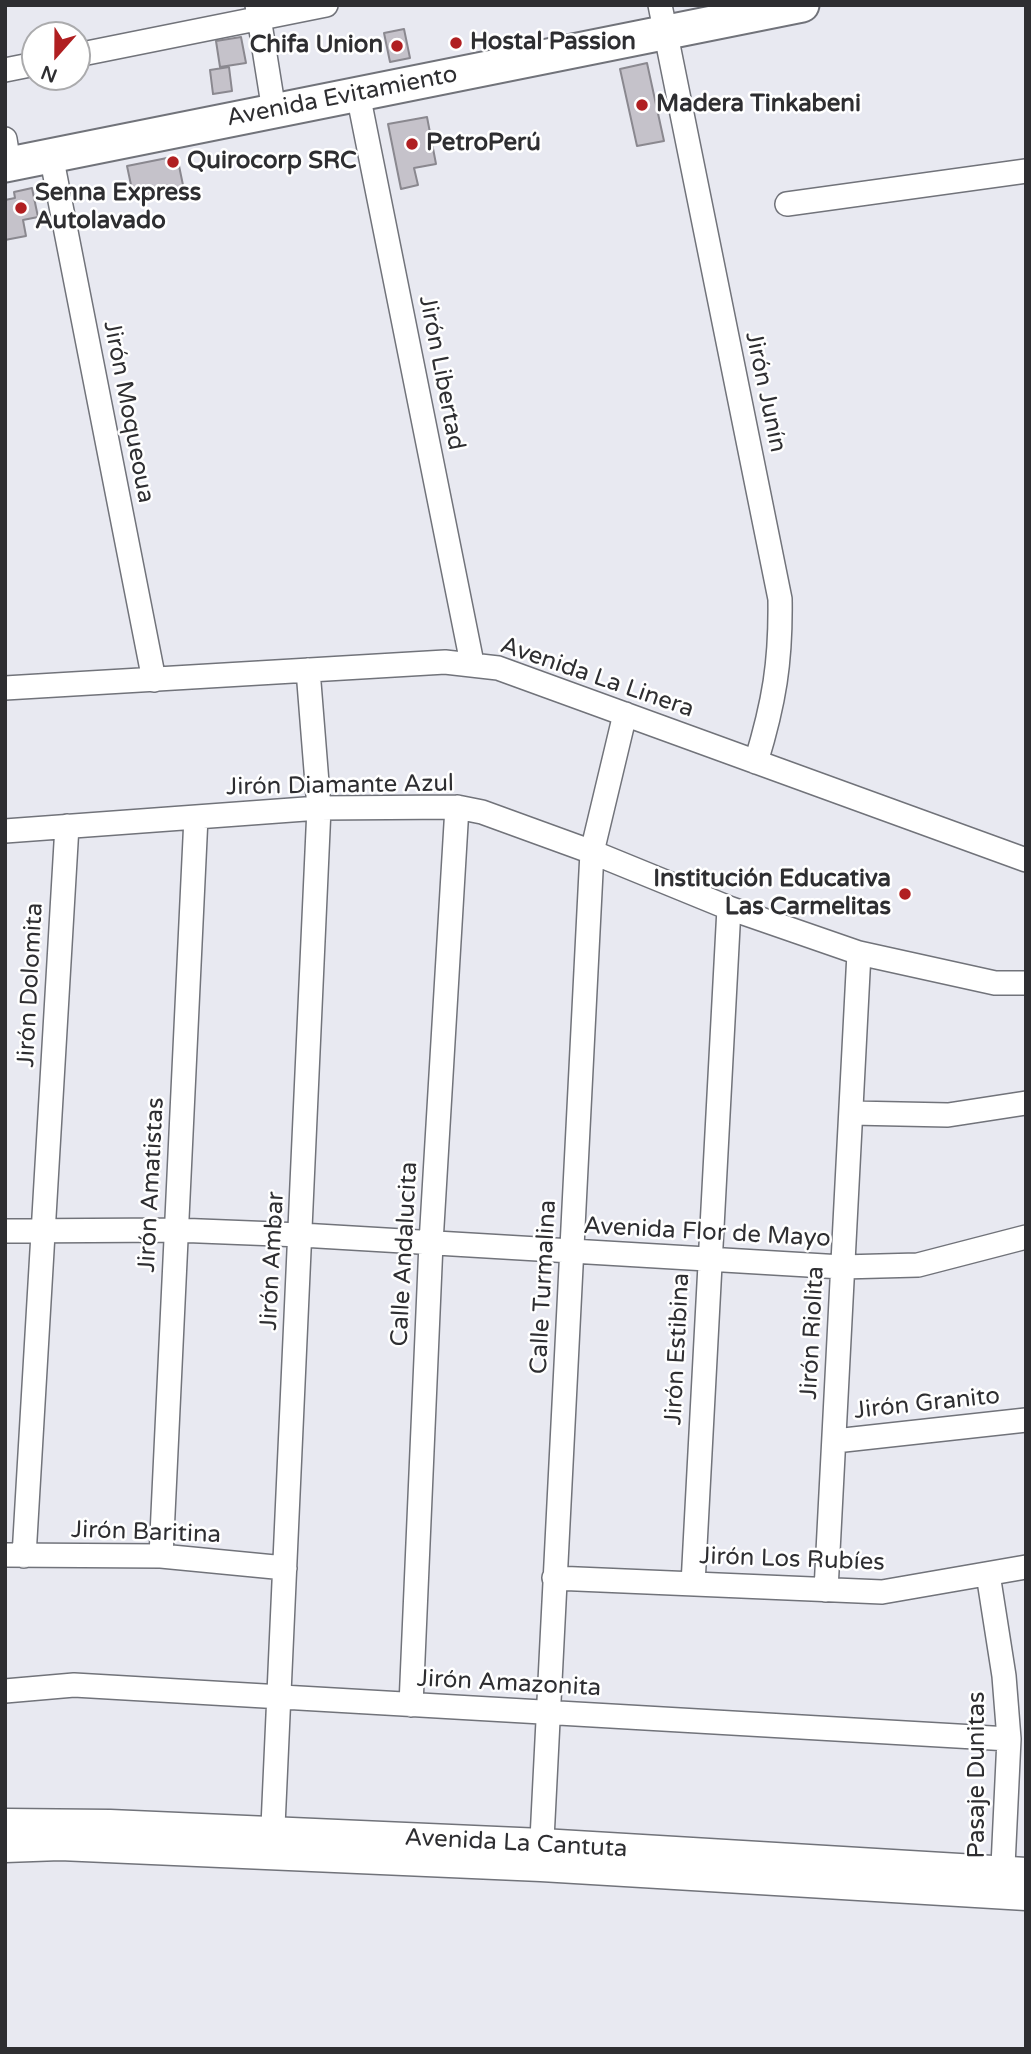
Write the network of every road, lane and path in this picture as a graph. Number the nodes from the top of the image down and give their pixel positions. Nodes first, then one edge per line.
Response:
1 (326, 5) edge
2 (802, 5) edge
3 (258, 12) edge
4 (662, 19) edge
5 (91, 52) edge
6 (358, 94) junction
7 (274, 111) junction
8 (51, 155) junction
9 (7, 156) edge
10 (1026, 171) edge
11 (787, 204) dead end
12 (472, 663) junction
13 (308, 670) junction
14 (154, 680) junction
15 (5, 688) edge
16 (625, 714) junction
17 (756, 762) junction
18 (457, 807) junction
19 (319, 808) junction
20 (196, 817) junction
21 (67, 827) junction
22 (5, 831) edge
23 (592, 852) junction
24 (1026, 860) edge
25 (729, 908) junction
26 (859, 953) junction
27 (1026, 983) edge
28 (1026, 1103) edge
29 (852, 1113) junction
30 (43, 1230) junction
31 (175, 1230) junction
32 (5, 1231) edge
33 (301, 1235) junction
34 (1026, 1237) edge
35 (431, 1243) junction
36 (573, 1252) junction
37 (709, 1258) junction
38 (842, 1267) junction
39 (1026, 1420) edge
40 (835, 1441) junction
41 (15, 1556) edge
42 (161, 1556) junction
43 (1026, 1567) edge
44 (285, 1568) junction
45 (988, 1574) junction
46 (554, 1578) junction
47 (693, 1584) junction
48 (826, 1590) junction
49 (5, 1691) edge
50 (278, 1696) junction
51 (411, 1705) junction
52 (548, 1713) junction
53 (1009, 1739) junction
54 (5, 1824) edge
55 (273, 1844) junction
56 (5, 1847) edge
57 (542, 1855) junction
58 (1014, 1883) edge

1 - 3 street
2 - 4 highway, Avenida Evitamiento
3 - 5 street
3 - 7 street
4 - 6 highway, Avenida Evitamiento
4 - 17 street, Jirón Junín
6 - 7 highway, Avenida Evitamiento
6 - 12 street, Jirón Libertad
7 - 8 highway, Avenida Evitamiento
8 - 9 highway, Avenida Evitamiento
8 - 14 street, Jirón Moqueoua
10 - 11 street
12 - 13 street, Avenida La Linera
12 - 16 street, Avenida La Linera
13 - 14 street, Avenida La Linera
13 - 19 street, Jirón Ambar
14 - 15 street, Avenida La Linera
16 - 17 street, Avenida La Linera
16 - 23 street, Calle Turmalina
17 - 24 street, Avenida La Linera
18 - 19 street, Jirón Diamante Azul
18 - 23 street, Jirón Diamante Azul
18 - 35 street, Calle Andalucita
19 - 20 street, Jirón Diamante Azul
19 - 33 street, Jirón Ambar
20 - 21 street, Jirón Diamante Azul
20 - 31 street, Jirón Amatistas
21 - 22 street, Jirón Diamante Azul
21 - 30 street, Jirón Dolomita
23 - 25 street, Jirón Diamante Azul
23 - 36 street, Calle Turmalina
25 - 26 street, Jirón Diamante Azul
25 - 37 street, Jirón Estibina
26 - 27 street, Jirón Diamante Azul
26 - 29 street, Jirón Riolita
28 - 29 street
29 - 38 street, Jirón Riolita
30 - 31 street, Avenida Flor de Mayo
30 - 32 street, Avenida Flor de Mayo
30 - 41 street, Jirón Dolomita
31 - 33 street, Avenida Flor de Mayo
31 - 42 street, Jirón Amatistas
33 - 35 street, Avenida Flor de Mayo
33 - 44 street, Jirón Ambar
34 - 38 street, Avenida Flor de Mayo
35 - 36 street, Avenida Flor de Mayo
35 - 51 street, Calle Andalucita
36 - 37 street, Avenida Flor de Mayo
36 - 46 street, Calle Turmalina
37 - 38 street, Avenida Flor de Mayo
37 - 47 street, Jirón Estibina
38 - 40 street, Jirón Riolita
39 - 40 street, Jirón Granito
40 - 48 street, Jirón Riolita
41 - 42 street, Jirón Baritina
42 - 44 street, Jirón Baritina
43 - 45 street, Jirón Los Rubíes
44 - 50 street, Jirón Ambar
45 - 48 street, Jirón Los Rubíes
45 - 53 street, Pasaje Dunitas
46 - 47 street, Jirón Los Rubíes
46 - 52 street, Calle Turmalina
47 - 48 street, Jirón Los Rubíes
49 - 50 street, Jirón Amazonita
50 - 51 street, Jirón Amazonita
50 - 55 street, Jirón Ambar
51 - 52 street, Jirón Amazonita
52 - 53 street, Jirón Amazonita
52 - 57 street, Calle Turmalina
53 - 58 street, Pasaje Dunitas
54 - 55 main road, Avenida La Cantuta
55 - 56 main road, Avenida La Cantuta
55 - 57 main road, Avenida La Cantuta
57 - 58 main road, Avenida La Cantuta

